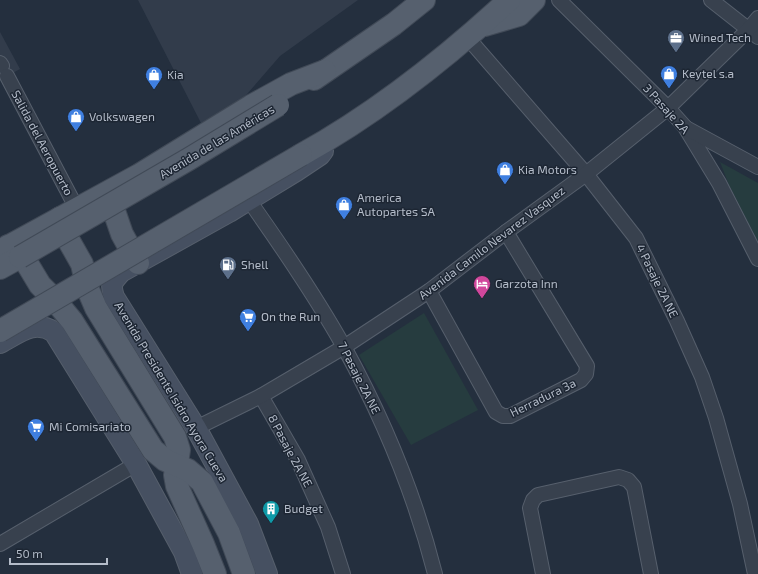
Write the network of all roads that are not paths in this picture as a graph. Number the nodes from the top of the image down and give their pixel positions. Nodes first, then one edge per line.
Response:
1 (424, 0) edge
2 (509, 0) edge
3 (534, 0) edge
4 (559, 0) edge
5 (711, 0) edge
6 (758, 18) edge
7 (474, 32) junction
8 (753, 34) edge
9 (3, 68) edge
10 (325, 71) junction
11 (668, 108) junction
12 (685, 127) junction
13 (334, 137) junction
14 (758, 167) edge
15 (586, 174) junction
16 (111, 191) junction
17 (248, 199) junction
18 (69, 214) junction
19 (506, 232) junction
20 (4, 249) edge
21 (758, 259) edge
22 (138, 262) junction
23 (0, 268) edge
24 (429, 291) junction
25 (0, 331) edge
26 (0, 343) edge
27 (344, 346) junction
28 (261, 396) junction
29 (196, 428) junction
30 (136, 464) junction
31 (177, 465) junction
32 (0, 544) edge
33 (192, 574) edge
34 (215, 574) edge
35 (244, 574) edge
36 (267, 574) edge
37 (343, 574) edge
38 (435, 574) edge
39 (543, 574) edge
40 (652, 574) edge
41 (755, 574) edge

1 - 10 main road, Avenida de las Américas
2 - 7 main road
3 - 7 main road
4 - 11 street, 3 Pasaje 2A
5 - 8 street
6 - 8 street, Avenida Camilo Nevarez Vasquez
7 - 13 main road
7 - 15 street, 4 Pasaje 2A NE
8 - 11 street, Avenida Camilo Nevarez Vasquez
9 - 18 street, Salida del Aeropuerto
10 - 16 main road
10 - 23 main road, Avenida de las Américas, bridge
11 - 12 street, 3 Pasaje 2A
11 - 15 street, Avenida Camilo Nevarez Vasquez
12 - 14 street
12 - 21 street, 3 Pasaje 2A
13 - 17 main road
13 - 25 main road, bridge
15 - 19 street, Avenida Camilo Nevarez Vasquez
15 - 41 street, 4 Pasaje 2A NE
16 - 18 main road
16 - 22 main road
17 - 22 main road
17 - 27 street, 7 Pasaje 2A NE
18 - 20 main road
18 - 31 main road, Avenida Presidente Isidro Ayora Cueva
19 - 24 street, Avenida Camilo Nevarez Vasquez
19 - 24 street, Herradura 3a
20 - 31 main road, Avenida Presidente Isidro Ayora Cueva
22 - 29 main road, Avenida Presidente Isidro Ayora Cueva
24 - 27 street, Avenida Camilo Nevarez Vasquez
26 - 30 main road
27 - 28 street, Avenida Camilo Nevarez Vasquez
27 - 38 street, 7 Pasaje 2A NE
28 - 29 street, Avenida Camilo Nevarez Vasquez
28 - 37 street, 8 Pasaje 2A NE
29 - 36 main road, Avenida Presidente Isidro Ayora Cueva
30 - 32 street
30 - 33 main road
31 - 34 main road, Avenida Presidente Isidro Ayora Cueva
31 - 35 main road, Avenida Presidente Isidro Ayora Cueva
39 - 40 street

